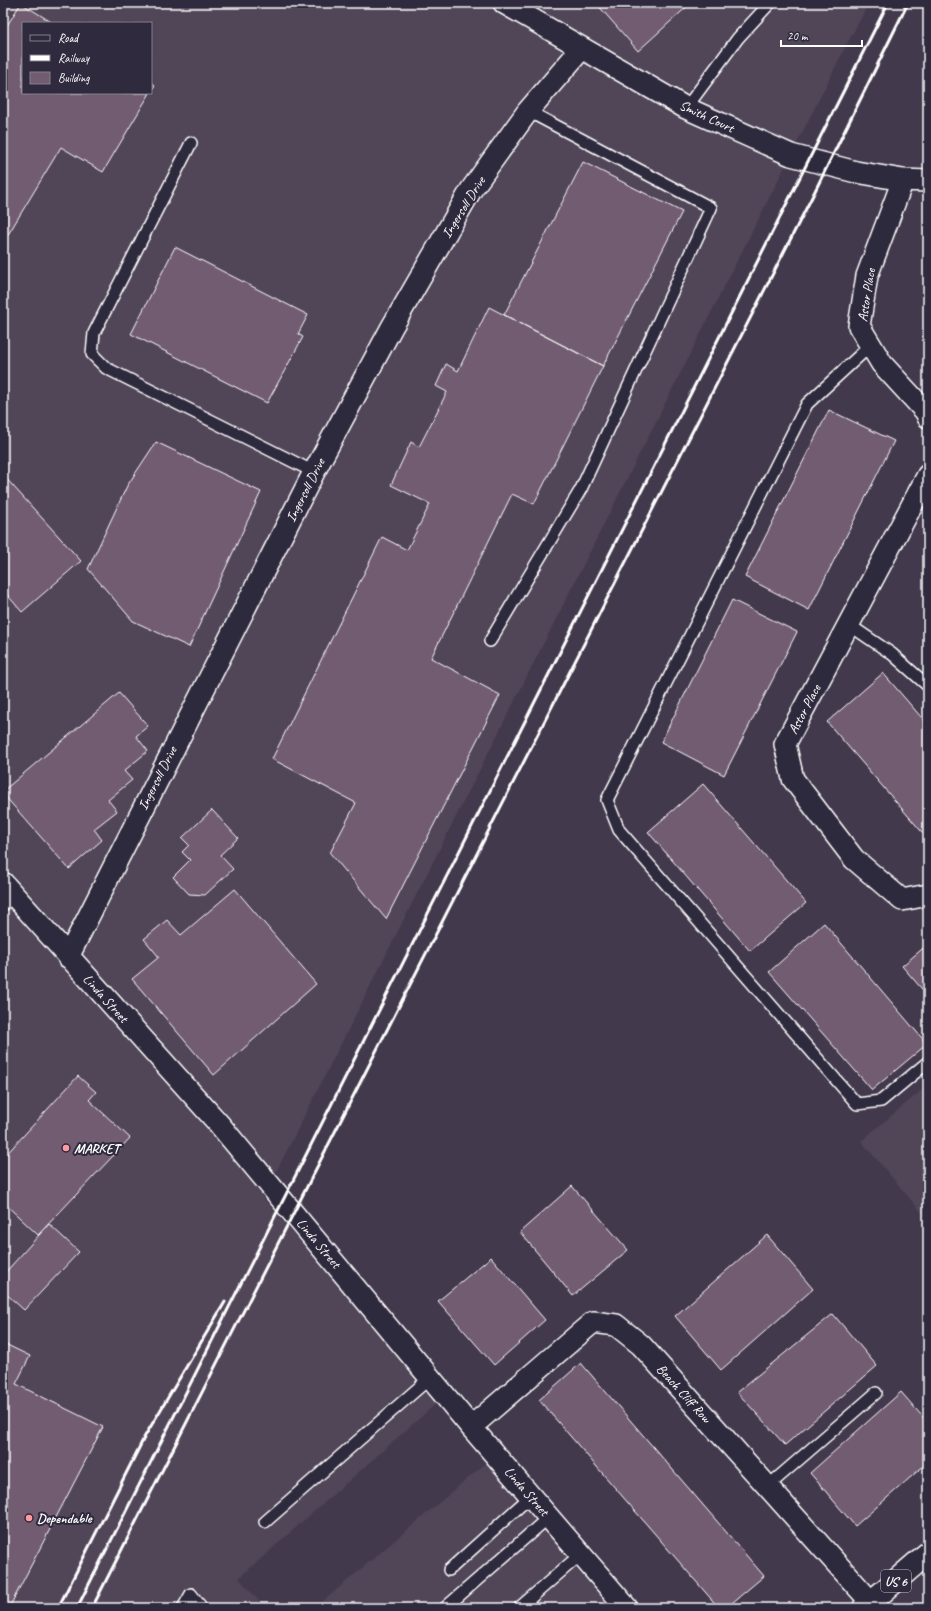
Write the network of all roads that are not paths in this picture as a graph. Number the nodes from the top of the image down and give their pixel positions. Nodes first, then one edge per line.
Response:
1 (504, 3) edge
2 (770, 3) edge
3 (582, 48) junction
4 (686, 108) junction
5 (528, 111) junction
6 (191, 143) dead end
7 (903, 180) junction
8 (928, 181) edge
9 (871, 344) junction
10 (928, 417) edge
11 (314, 472) junction
12 (928, 475) edge
13 (848, 624) junction
14 (490, 642) dead end
15 (928, 686) edge
16 (7, 895) edge
17 (928, 895) edge
18 (68, 957) junction
19 (928, 1062) edge
20 (431, 1377) junction
21 (876, 1393) dead end
22 (471, 1427) junction
23 (767, 1487) junction
24 (531, 1496) junction
25 (549, 1517) junction
26 (265, 1522) dead end
27 (928, 1553) edge
28 (581, 1554) junction
29 (448, 1570) dead end
30 (619, 1605) edge
31 (867, 1605) edge
32 (183, 1608) edge
33 (202, 1608) edge
34 (445, 1608) edge
35 (519, 1608) edge

1 - 3 street, Smith Court
2 - 4 lane
3 - 4 street, Smith Court
3 - 5 street, Ingersoll Drive
4 - 7 street, Smith Court
5 - 11 street, Ingersoll Drive
5 - 14 lane
6 - 11 lane
7 - 8 street, Smith Court
7 - 9 street, Astor Place
9 - 10 street, Astor Place
9 - 19 lane
11 - 18 street, Ingersoll Drive
12 - 13 street, Astor Place
13 - 15 lane
13 - 17 street, Astor Place
16 - 18 street, Linda Street
18 - 20 street, Linda Street
20 - 22 street, Linda Street
20 - 26 lane
21 - 23 lane
22 - 23 street, Beach Cliff Row
22 - 24 street, Linda Street
23 - 31 street, Beach Cliff Row
24 - 25 street, Linda Street
24 - 29 lane
25 - 28 street, Linda Street
25 - 34 lane
27 - 31 main road, US 6
28 - 30 street, Linda Street
28 - 35 lane
32 - 33 lane

